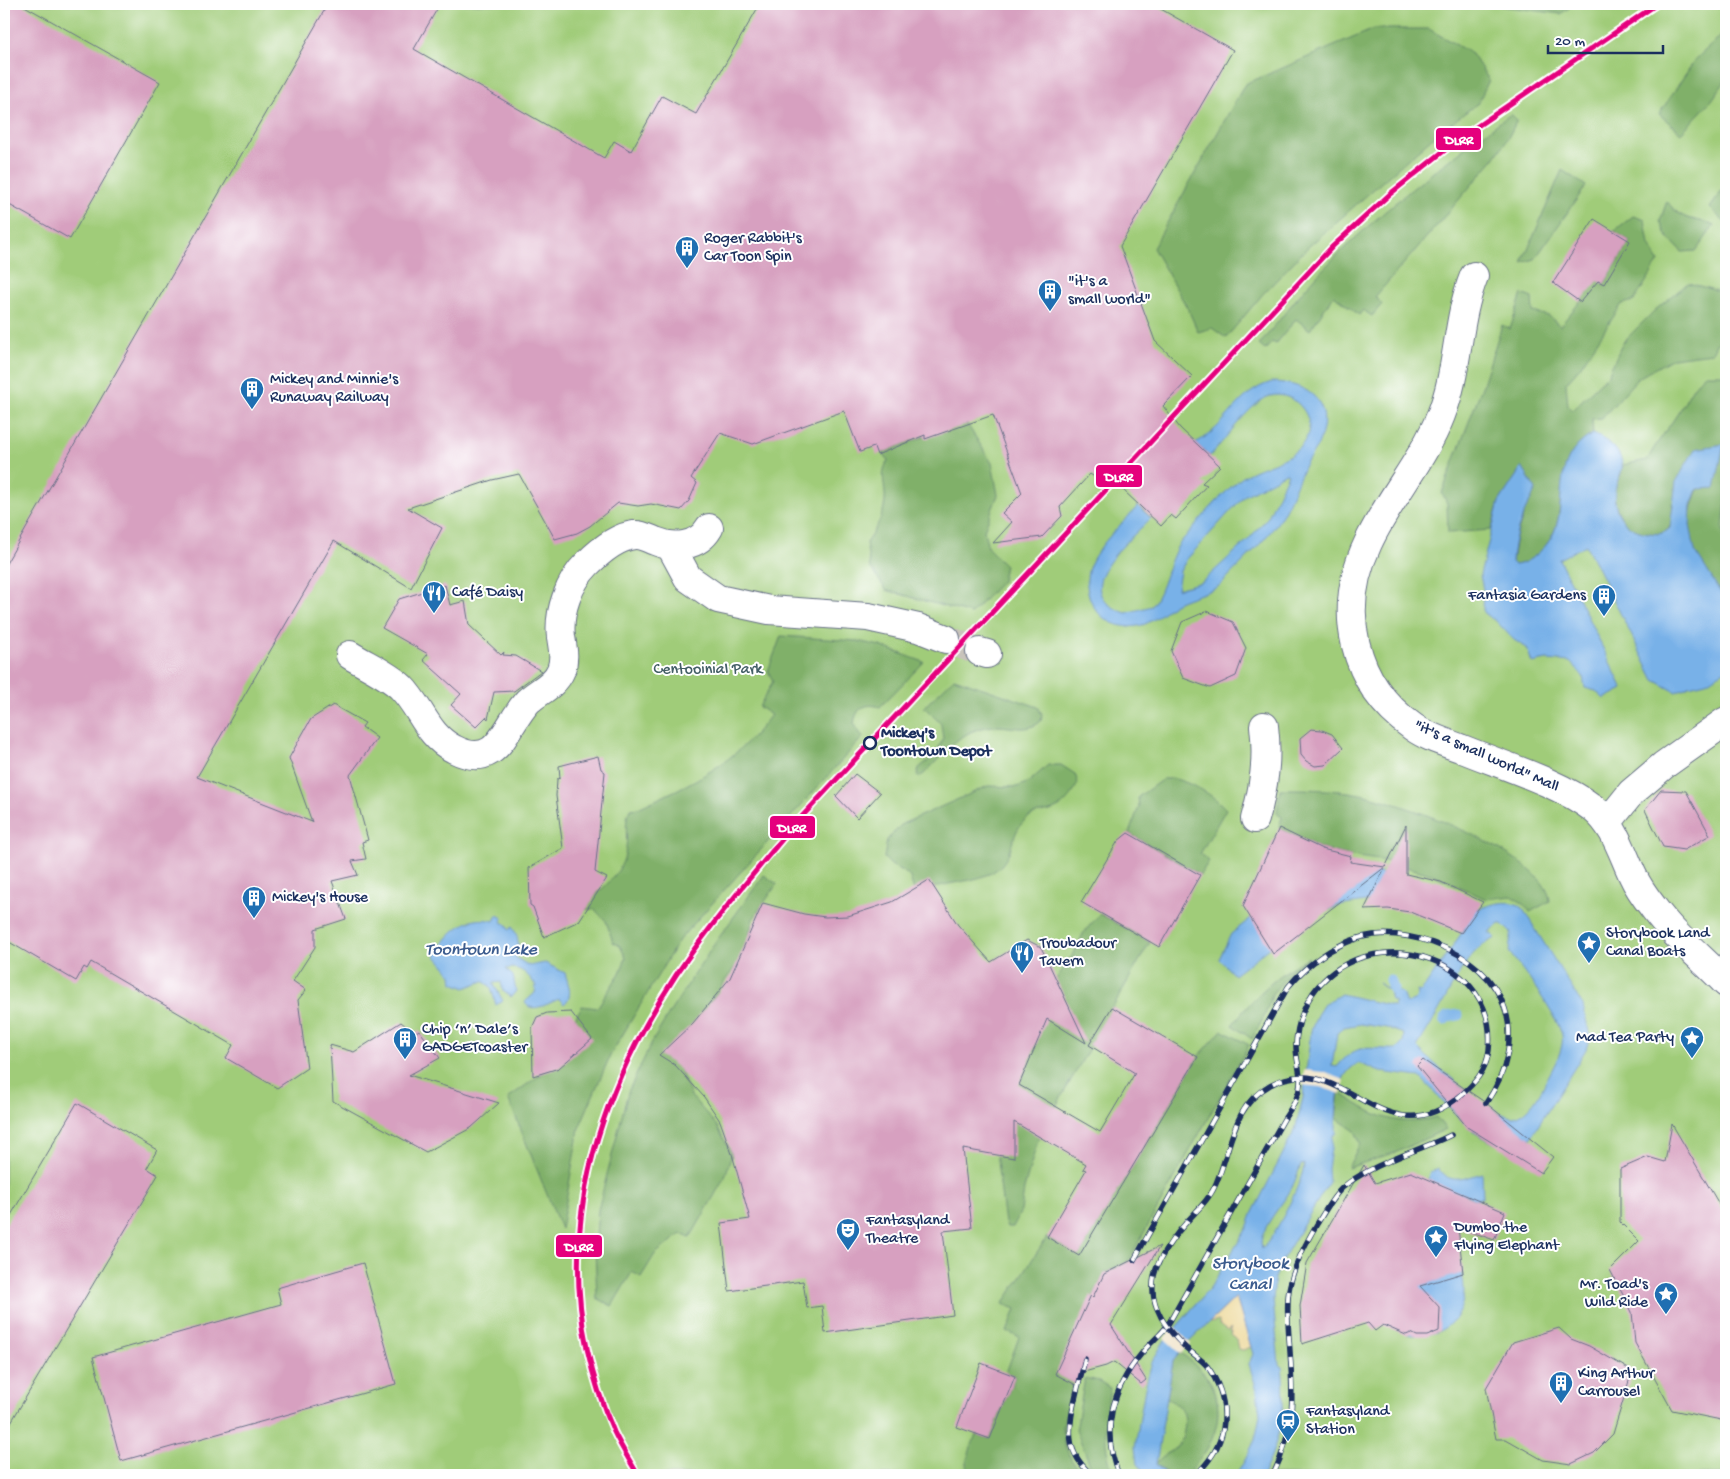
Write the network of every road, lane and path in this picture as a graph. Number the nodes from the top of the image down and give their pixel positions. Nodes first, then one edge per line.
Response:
1 (1474, 276) dead end
2 (709, 528) dead end
3 (670, 545) junction
4 (946, 639) tunnel mouth
5 (350, 655) dead end
6 (1726, 720) edge
7 (1264, 726) dead end
8 (1255, 819) dead end
9 (1607, 823) junction
10 (1726, 983) edge

1 - 9 street, "it's a small world" Mall
2 - 3 street
3 - 4 street
3 - 5 street
6 - 9 street
7 - 8 street
9 - 10 street, "it's a small world" Mall

